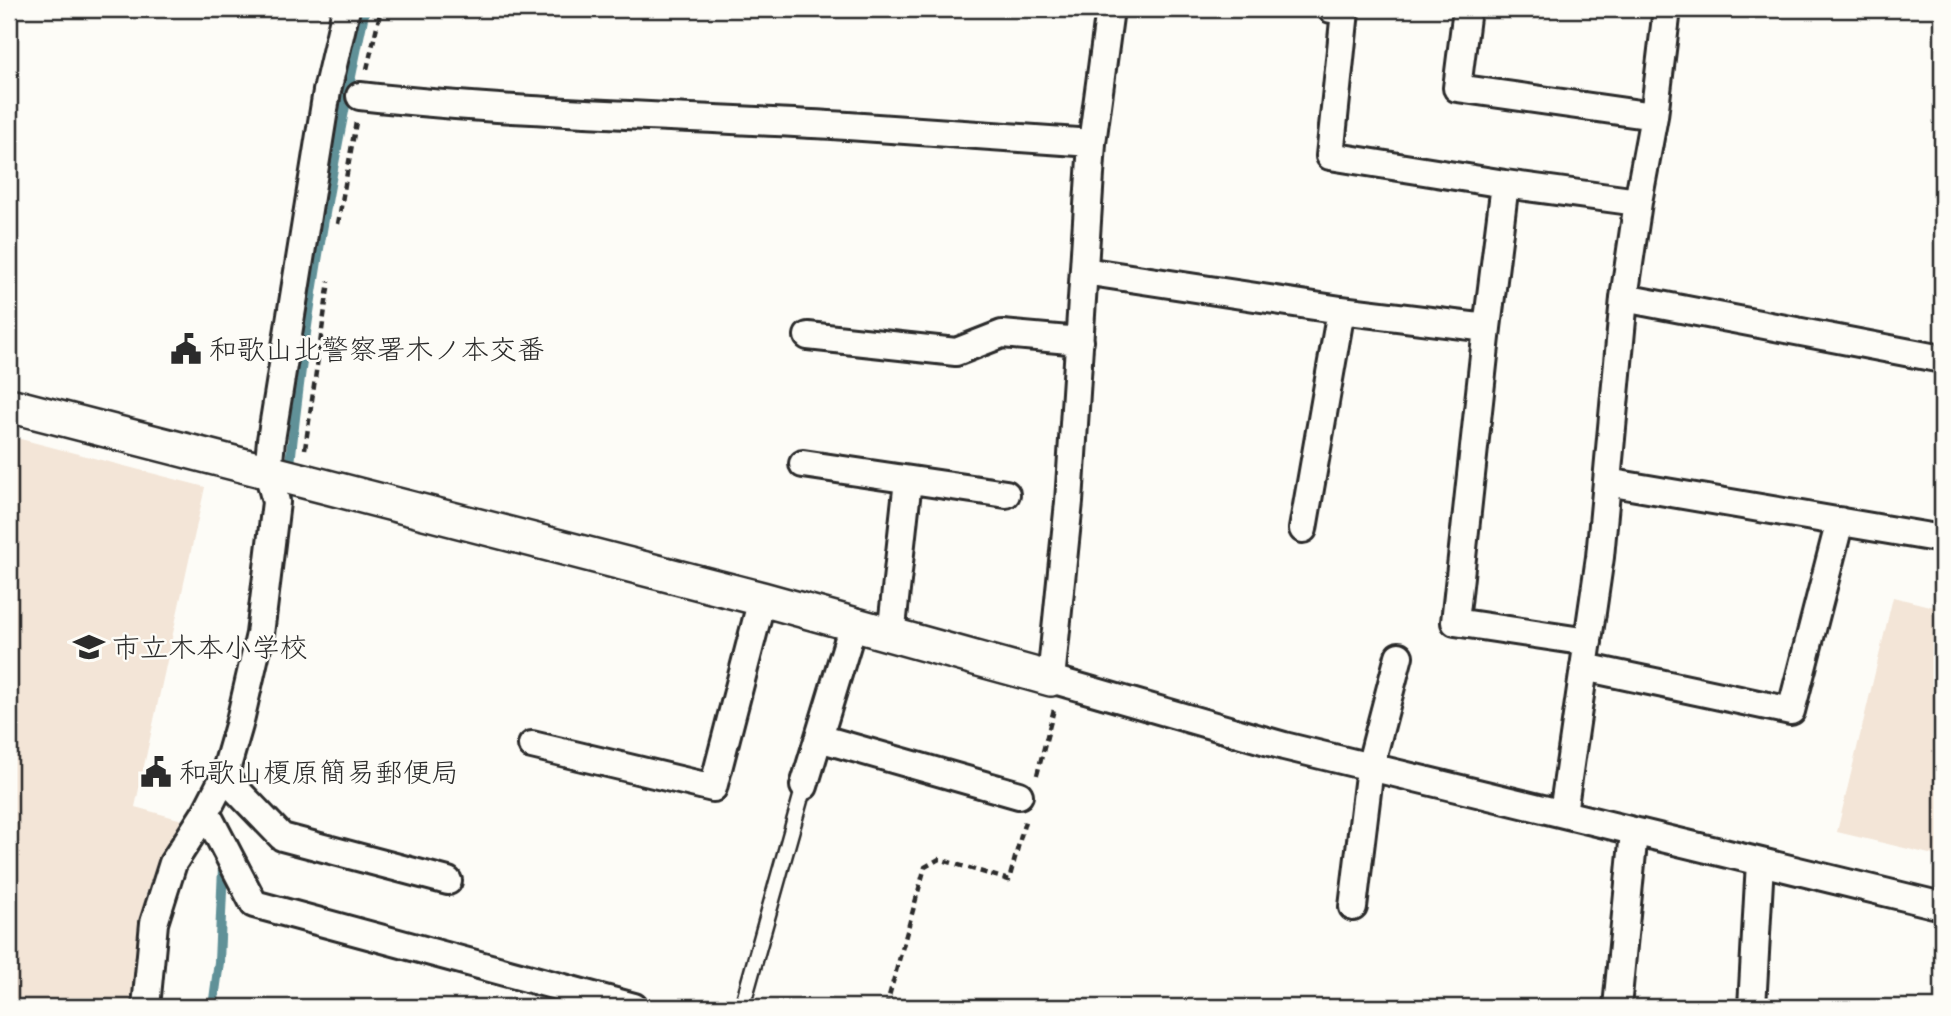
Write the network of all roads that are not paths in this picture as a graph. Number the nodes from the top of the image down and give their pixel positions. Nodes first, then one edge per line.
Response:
1 (346, 9) edge
2 (1110, 9) edge
3 (1331, 9) edge
4 (1467, 9) edge
5 (1667, 9) edge
6 (360, 96) road end
7 (1654, 116) junction
8 (1092, 143) junction
9 (1505, 184) junction
10 (1638, 202) junction
11 (1084, 271) junction
12 (1624, 299) junction
13 (1341, 310) junction
14 (1487, 328) junction
15 (808, 336) dead end
16 (1080, 341) junction
17 (1942, 359) edge
18 (9, 405) edge
19 (803, 464) dead end
20 (286, 477) junction
21 (908, 480) junction
22 (1607, 482) junction
23 (1006, 494) dead end
24 (1840, 521) junction
25 (1303, 529) dead end
26 (1942, 539) edge
27 (762, 599) junction
28 (853, 625) junction
29 (891, 636) junction
30 (1586, 655) junction
31 (1399, 656) dead end
32 (1053, 692) junction
33 (818, 738) junction
34 (532, 745) dead end
35 (1370, 767) junction
36 (224, 776) junction
37 (804, 786) joint
38 (1027, 798) road end
39 (206, 812) junction
40 (1563, 813) junction
41 (1634, 832) junction
42 (1760, 862) junction
43 (448, 881) dead end
44 (1942, 906) edge
45 (1353, 907) dead end
46 (146, 1007) edge
47 (634, 1007) edge
48 (742, 1007) edge
49 (1617, 1007) edge
50 (1752, 1007) edge

1 - 20 street
2 - 8 street
3 - 9 street
4 - 7 street
5 - 7 street
6 - 8 street
7 - 10 street
8 - 11 street
9 - 10 street
9 - 14 street
10 - 12 street
11 - 13 street
11 - 16 street
12 - 17 street
12 - 22 street
13 - 14 street
13 - 25 street
14 - 30 street
15 - 16 street
16 - 32 street
18 - 20 street
19 - 21 street
20 - 27 street
20 - 36 street
21 - 23 street
21 - 29 street
22 - 24 street
22 - 30 street
24 - 26 street
24 - 30 street
27 - 28 street
27 - 34 street
28 - 29 street
28 - 33 street
29 - 32 street
30 - 40 street
31 - 35 street
32 - 35 street
33 - 37 street
33 - 38 street
35 - 40 street
35 - 45 street
36 - 39 street
36 - 43 street
37 - 48 lane
39 - 46 street
39 - 47 street
40 - 41 street
41 - 42 street
41 - 49 street
42 - 44 street
42 - 50 street

